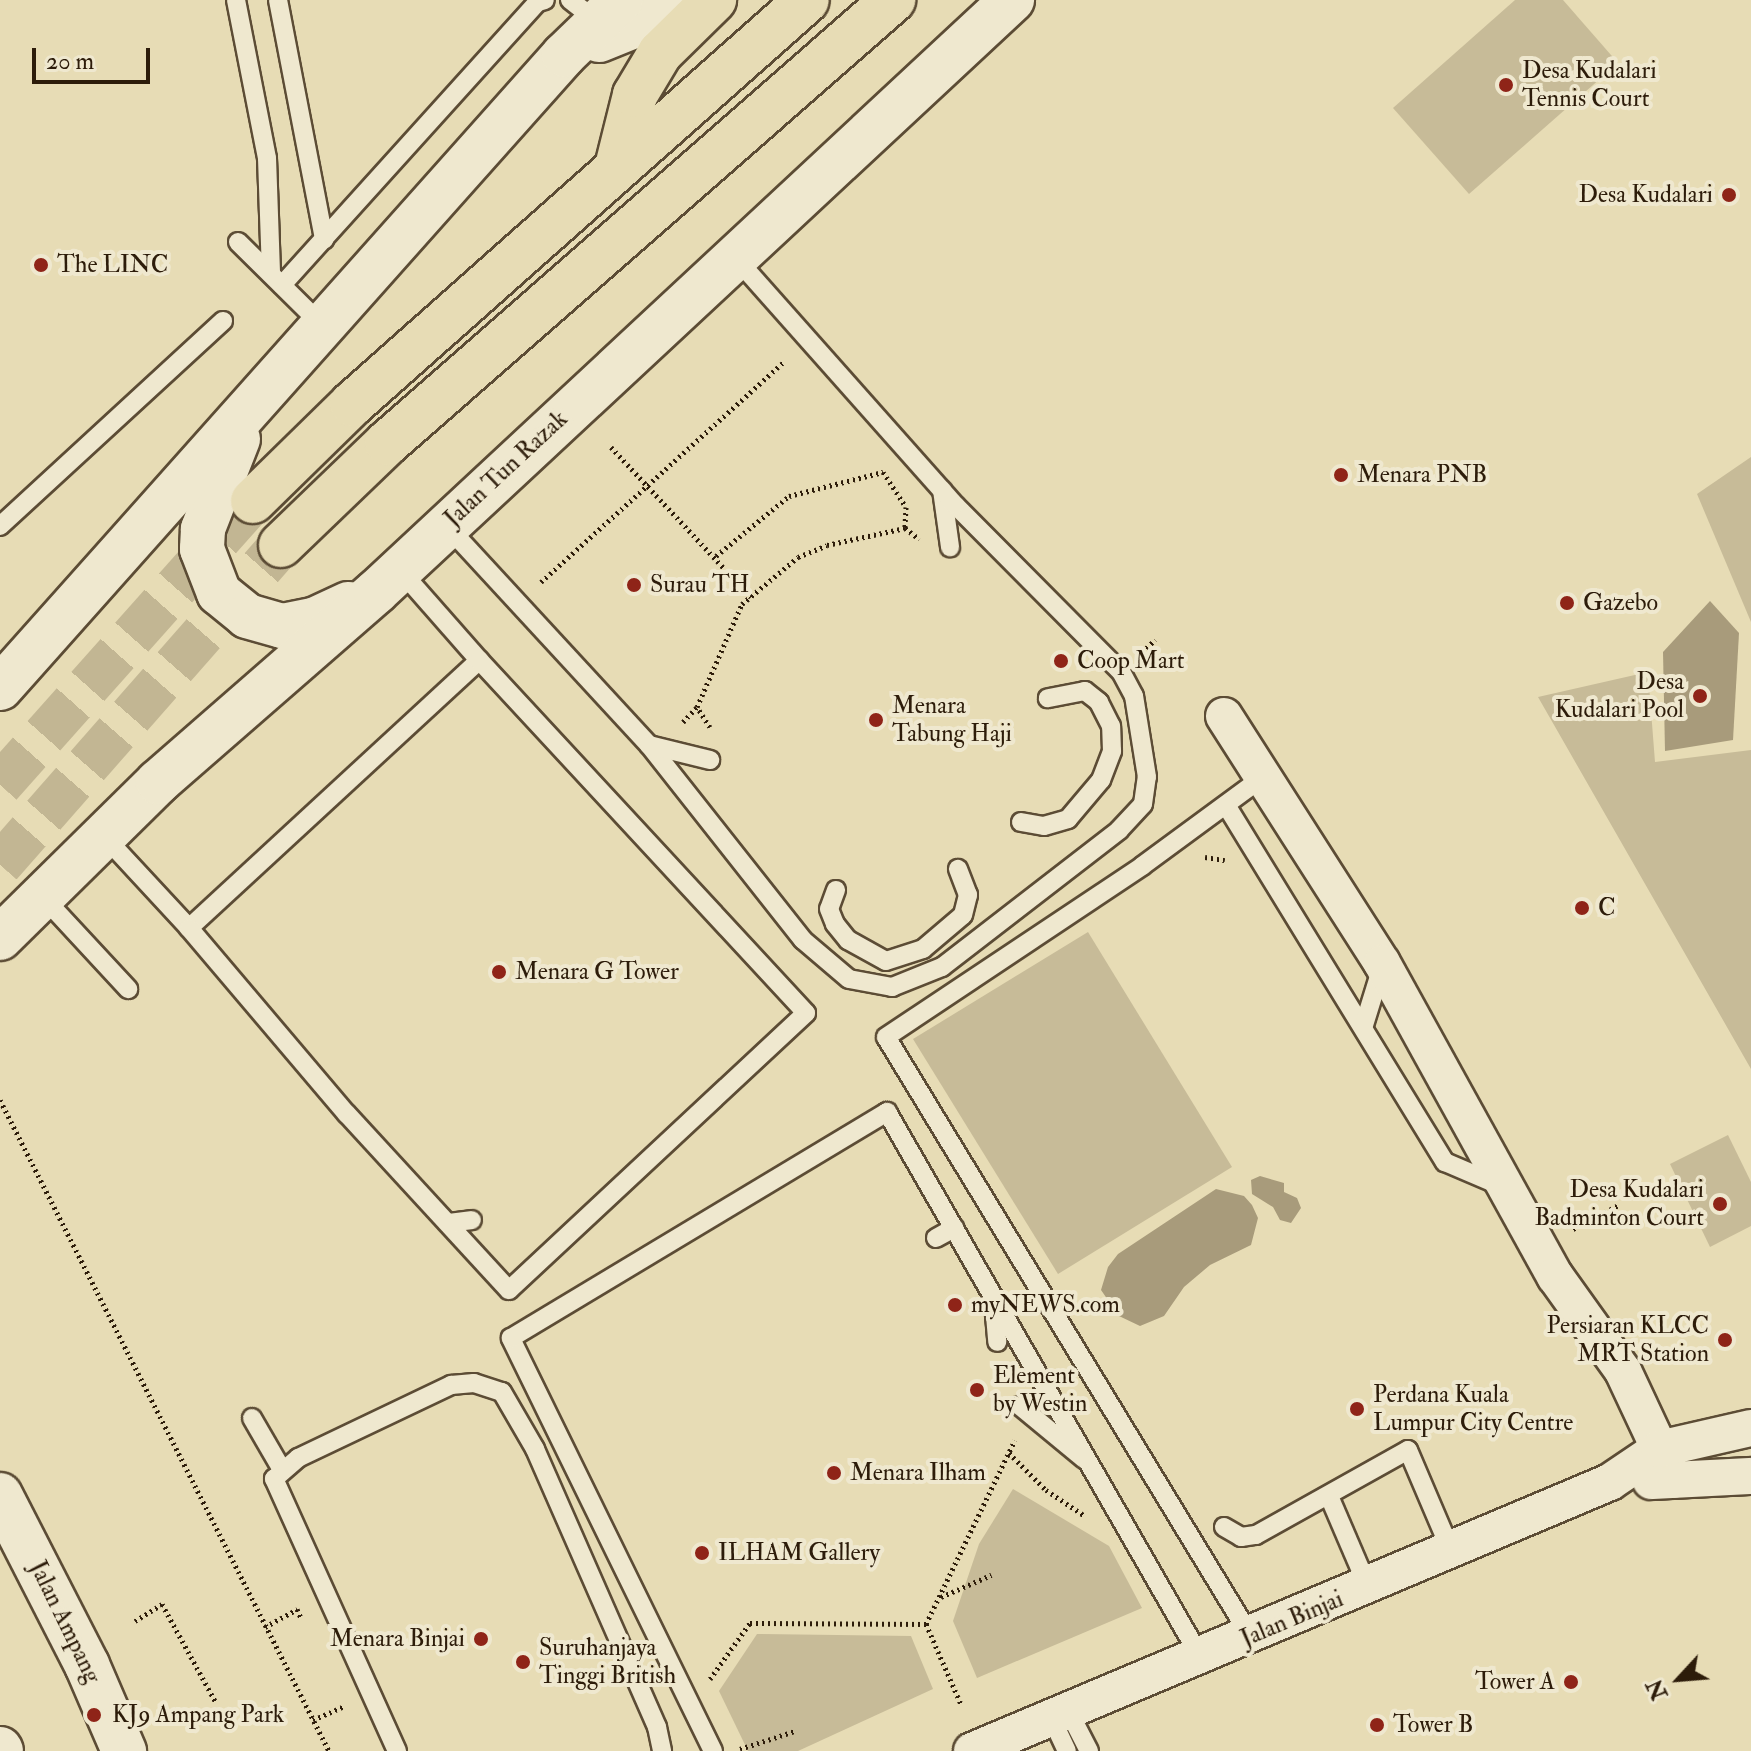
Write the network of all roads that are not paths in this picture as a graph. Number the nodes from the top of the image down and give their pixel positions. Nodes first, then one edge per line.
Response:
1 (236, 0) edge
2 (278, 0) edge
3 (545, 0) edge
4 (663, 0) edge
5 (714, 0) edge
6 (807, 0) edge
7 (893, 0) edge
8 (1012, 0) edge
9 (597, 7) edge
10 (564, 55) junction
11 (617, 167) junction
12 (324, 240) junction
13 (238, 242) dead end
14 (735, 257) junction
15 (277, 280) junction
16 (223, 321) dead end
17 (323, 326) junction
18 (252, 408) junction
19 (942, 489) junction
20 (253, 501) tunnel mouth
21 (446, 525) junction
22 (0, 526) edge
23 (281, 545) tunnel mouth
24 (950, 547) dead end
25 (387, 581) junction
26 (479, 660) junction
27 (0, 688) edge
28 (1048, 698) dead end
29 (1224, 716) dead end
30 (649, 745) junction
31 (710, 760) dead end
32 (1266, 775) junction
33 (1226, 805) junction
34 (1021, 822) dead end
35 (103, 835) junction
36 (958, 869) dead end
37 (836, 890) dead end
38 (42, 896) junction
39 (189, 928) junction
40 (0, 938) edge
41 (1382, 963) junction
42 (128, 989) dead end
43 (1364, 1025) junction
44 (1513, 1192) junction
45 (472, 1220) dead end
46 (448, 1223) junction
47 (954, 1228) junction
48 (936, 1238) dead end
49 (993, 1295) junction
50 (997, 1342) dead end
51 (1023, 1412) road end
52 (252, 1418) dead end
53 (1146, 1425) dead end
54 (1735, 1432) edge
55 (1129, 1435) junction
56 (1089, 1463) junction
57 (1666, 1464) junction
58 (281, 1468) junction
59 (1747, 1487) edge
60 (0, 1495) edge
61 (1329, 1496) junction
62 (1224, 1527) dead end
63 (1451, 1551) junction
64 (1368, 1587) junction
65 (1251, 1637) junction
66 (1201, 1658) junction
67 (1063, 1727) edge
68 (124, 1751) edge
69 (397, 1751) edge
70 (662, 1751) edge
71 (713, 1751) edge
72 (972, 1751) edge
73 (1089, 1751) edge

1 - 15 lane
2 - 12 lane
3 - 12 lane
4 - 10 main road
5 - 11 main road
6 - 11 main road
7 - 23 main road
8 - 14 main road, Jalan Tun Razak
9 - 10 main road
10 - 17 main road
11 - 20 main road
12 - 15 lane
13 - 15 lane
14 - 19 lane
14 - 21 main road, Jalan Tun Razak
15 - 17 lane
16 - 22 lane
17 - 18 main road
18 - 25 main road
18 - 27 main road
19 - 24 lane
19 - 30 lane
21 - 25 main road, Jalan Tun Razak
21 - 30 lane
25 - 26 lane
25 - 35 main road, Jalan Tun Razak
26 - 39 lane
26 - 46 lane
28 - 34 lane
29 - 32 street
30 - 31 lane
32 - 33 lane
32 - 41 street
33 - 43 lane
33 - 55 lane
35 - 38 main road, Jalan Tun Razak
35 - 39 lane
36 - 37 lane
38 - 40 main road, Jalan Tun Razak
38 - 42 lane
39 - 46 lane
41 - 43 lane
41 - 44 street
43 - 44 lane
44 - 57 street
45 - 46 lane
47 - 48 lane
47 - 49 lane
47 - 71 lane
49 - 50 lane
49 - 56 lane
51 - 56 lane
52 - 58 lane
53 - 55 lane
54 - 57 street
54 - 59 street
55 - 65 lane
56 - 66 lane
57 - 59 street
57 - 63 street, Jalan Binjai
58 - 69 lane
58 - 70 lane
60 - 68 main road, Jalan Ampang
61 - 62 lane
61 - 63 lane
61 - 64 lane
63 - 64 street, Jalan Binjai
64 - 65 street, Jalan Binjai
65 - 66 street, Jalan Binjai
66 - 67 street, Jalan Binjai
67 - 72 street, Jalan Binjai
67 - 73 lane

